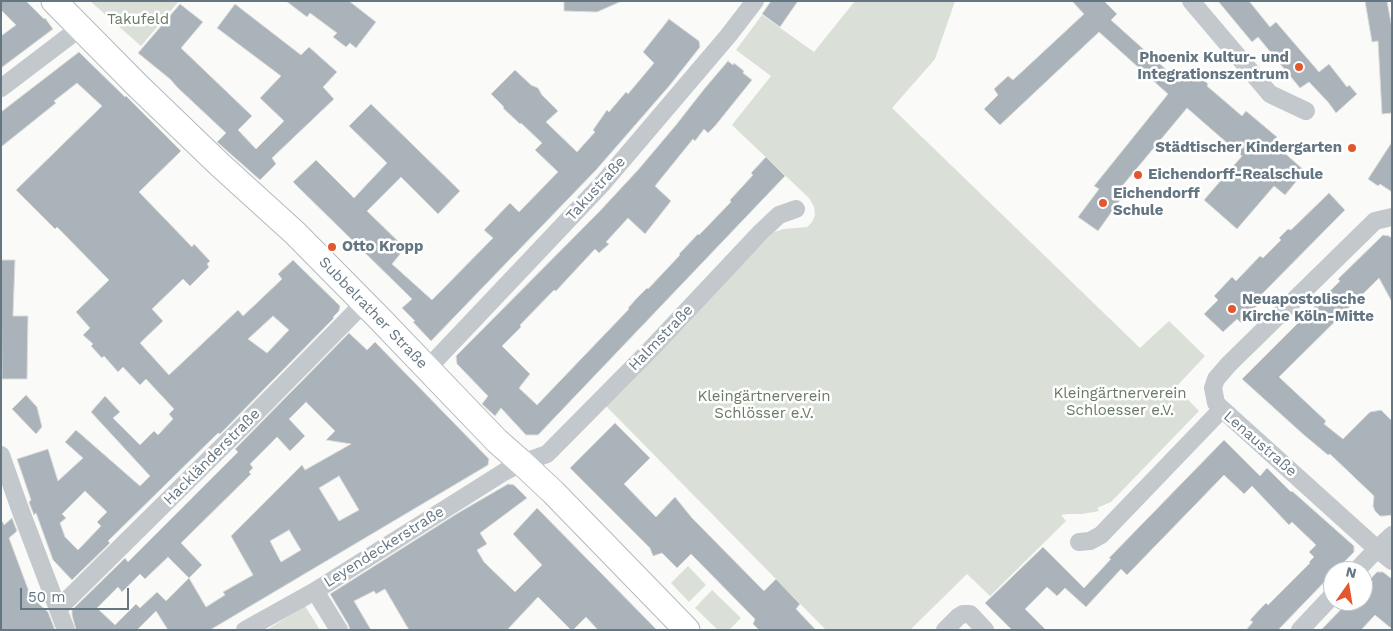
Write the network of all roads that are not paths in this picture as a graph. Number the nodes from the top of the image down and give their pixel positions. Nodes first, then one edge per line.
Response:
1 (54, 1) edge
2 (755, 1) edge
3 (1192, 1) edge
4 (80, 28) junction
5 (1, 88) edge
6 (1306, 111) dead end
7 (796, 209) dead end
8 (1392, 217) edge
9 (364, 303) junction
10 (427, 369) junction
11 (1222, 409) junction
12 (1, 455) edge
13 (522, 463) junction
14 (1392, 535) edge
15 (1079, 542) dead end
16 (1377, 549) junction
17 (1366, 561) edge
18 (1392, 562) edge
19 (315, 591) junction
20 (1323, 606) edge
21 (58, 610) junction
22 (66, 630) edge
23 (245, 630) edge
24 (339, 630) edge
25 (687, 630) edge
26 (945, 630) edge
27 (985, 630) edge
28 (1300, 630) edge

1 - 4 main road, Subbelrather Straße
2 - 10 street, Takustraße
3 - 6 street
4 - 5 street
4 - 9 main road, Subbelrather Straße
7 - 13 street, Halmstraße
8 - 11 street
9 - 10 main road, Subbelrather Straße
9 - 21 street, Hackländerstraße
10 - 13 main road, Subbelrather Straße
11 - 15 street, Lenaustraße
11 - 16 street, Lenaustraße
12 - 21 street
13 - 19 street, Leyendeckerstraße
13 - 25 main road, Subbelrather Straße
14 - 16 street
16 - 17 street
16 - 18 street, Lenaustraße
19 - 23 street, Leyendeckerstraße
19 - 24 street
20 - 28 street
21 - 22 street
26 - 27 street

